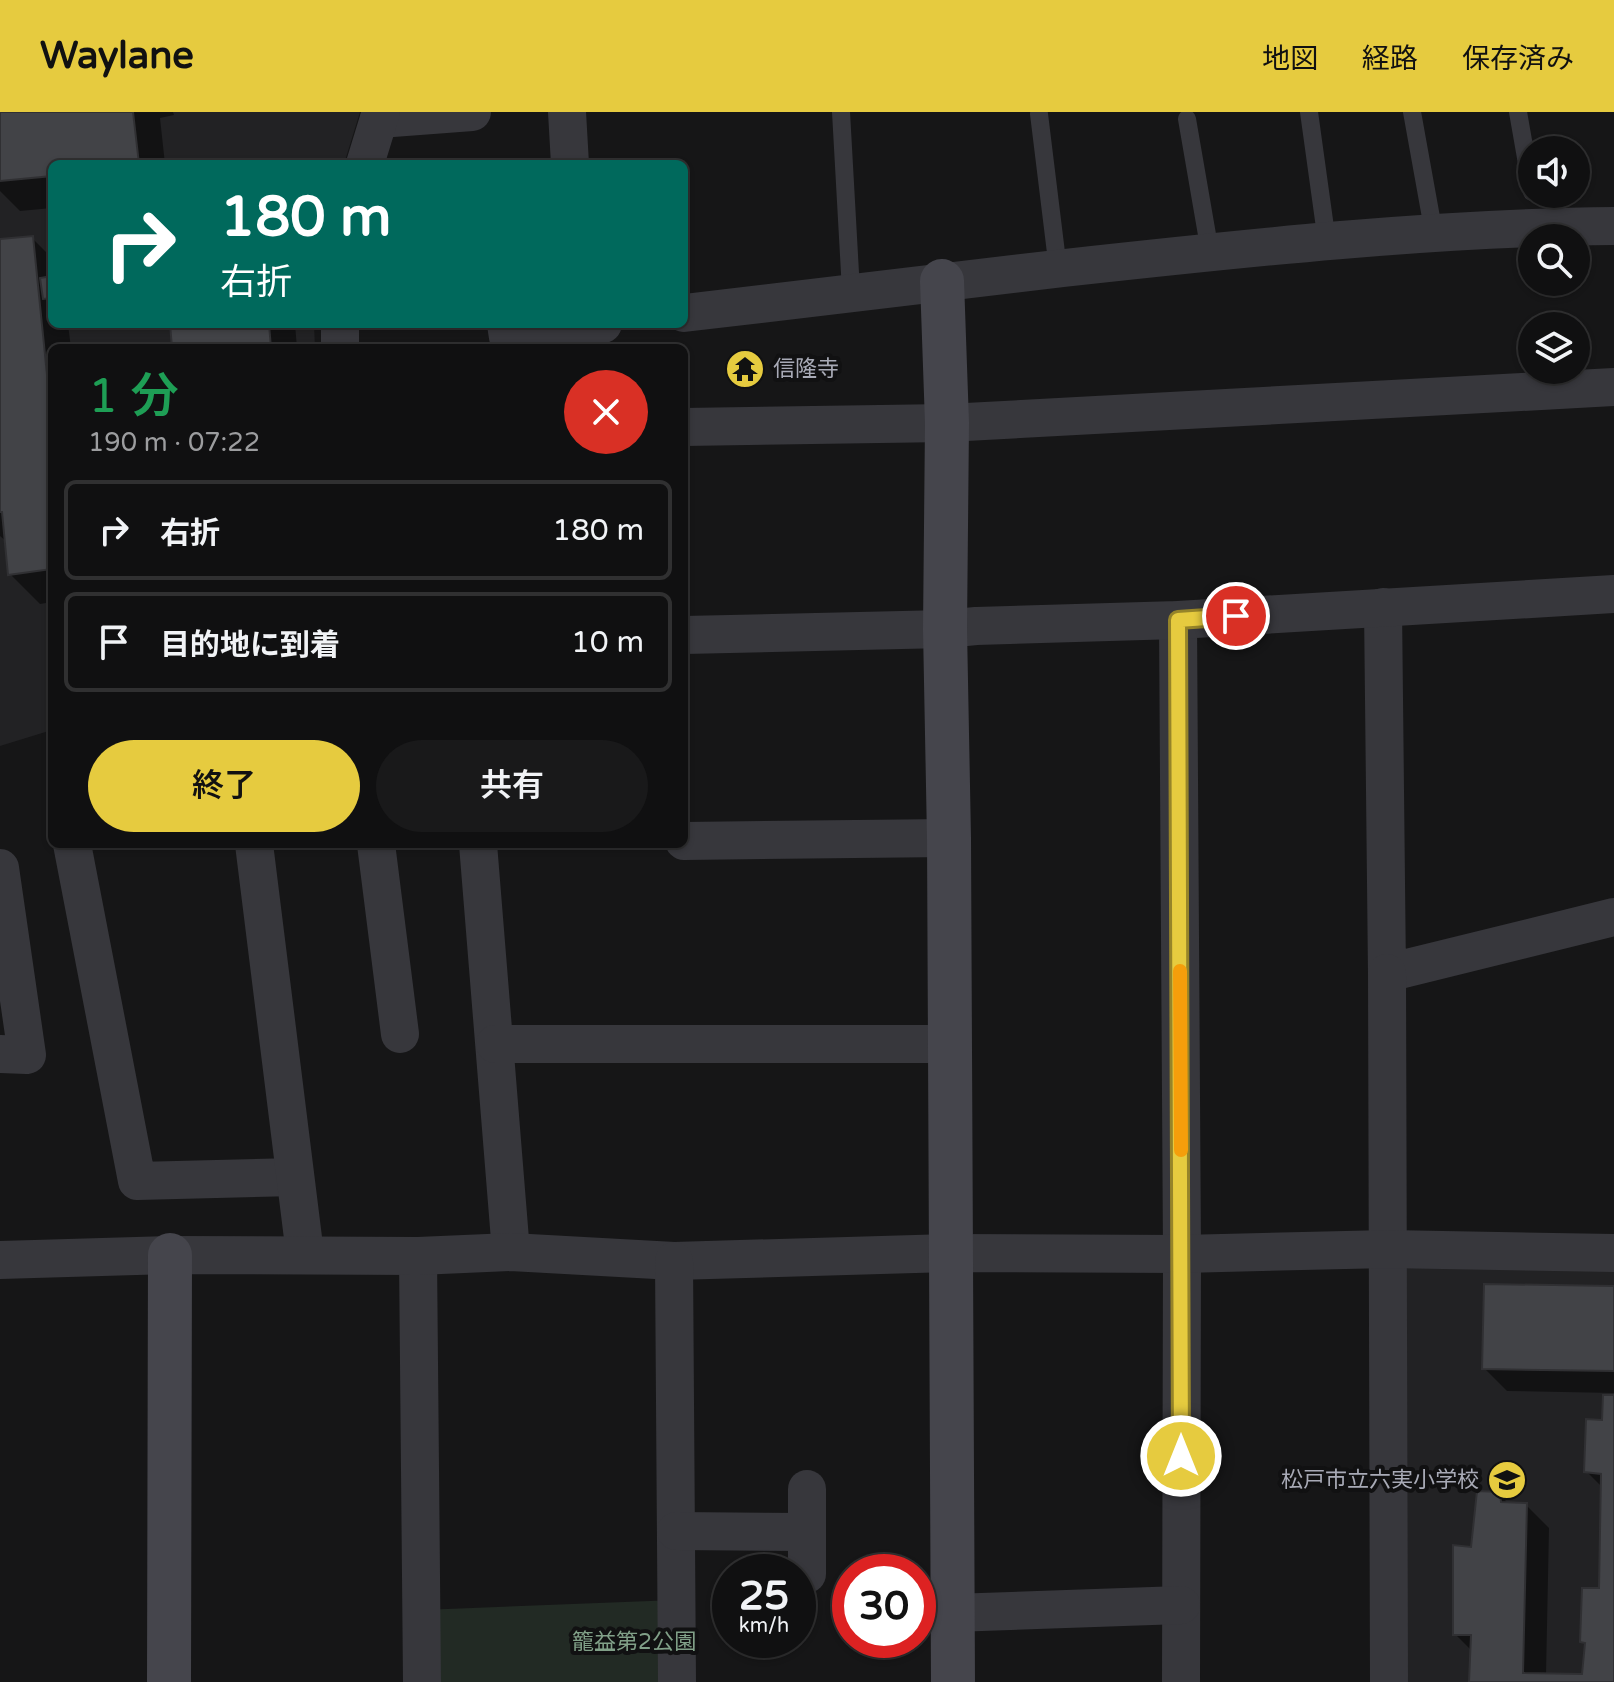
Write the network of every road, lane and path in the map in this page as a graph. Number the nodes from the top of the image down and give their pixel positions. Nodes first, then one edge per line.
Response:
1 (472, 112) edge
2 (567, 112) edge
3 (841, 112) edge
4 (1309, 112) edge
5 (1412, 112) edge
6 (1518, 112) edge
7 (1039, 114) dead end
8 (380, 116) edge
9 (1187, 119) dead end
10 (1522, 136) edge
11 (366, 160) edge
12 (570, 160) edge
13 (1521, 208) edge
14 (1549, 208) edge
15 (1614, 226) edge
16 (1434, 234) junction
17 (1327, 242) junction
18 (1210, 252) junction
19 (1058, 269) junction
20 (942, 281) junction
21 (851, 291) junction
22 (688, 312) edge
23 (507, 328) edge
24 (574, 328) edge
25 (1614, 387) edge
26 (947, 423) junction
27 (688, 427) edge
28 (1614, 594) edge
29 (1383, 607) junction
30 (1178, 620) junction
31 (945, 629) junction
32 (688, 635) edge
33 (949, 838) junction
34 (688, 841) edge
35 (73, 848) edge
36 (254, 848) edge
37 (377, 848) edge
38 (478, 848) edge
39 (0, 868) edge
40 (1614, 917) edge
41 (1387, 973) junction
42 (400, 1034) dead end
43 (495, 1044) junction
44 (949, 1044) junction
45 (0, 1054) edge
46 (295, 1177) junction
47 (1388, 1249) junction
48 (511, 1252) junction
49 (949, 1253) junction
50 (1614, 1253) edge
51 (305, 1254) junction
52 (1182, 1254) junction
53 (170, 1255) junction
54 (418, 1256) junction
55 (0, 1260) edge
56 (674, 1261) junction
57 (807, 1489) dead end
58 (676, 1531) junction
59 (806, 1532) junction
60 (807, 1554) edge
61 (1181, 1605) junction
62 (952, 1613) junction
63 (169, 1682) edge
64 (422, 1682) edge
65 (677, 1682) edge
66 (953, 1682) edge
67 (1181, 1682) edge
68 (1389, 1682) edge

1 - 8 street
2 - 12 street
3 - 21 lane
4 - 17 lane
5 - 16 lane
6 - 10 lane
7 - 19 lane
8 - 11 street
9 - 18 lane
13 - 16 street
14 - 15 street
16 - 17 street
17 - 18 street
18 - 19 street
19 - 20 street
20 - 21 street
20 - 26 street
21 - 22 street
23 - 24 street
25 - 26 street
26 - 27 street
26 - 31 street
28 - 29 street
29 - 30 street
29 - 41 street
30 - 31 street
30 - 52 street
31 - 32 street
31 - 33 street
33 - 34 street
33 - 44 street
35 - 46 street
36 - 46 street
37 - 42 street
38 - 43 street
39 - 45 street
40 - 41 street
41 - 47 street
43 - 44 street
43 - 48 street
44 - 49 street
46 - 51 street
47 - 50 street
47 - 52 street
47 - 68 street
48 - 54 street
48 - 56 street
49 - 52 street
49 - 56 street
49 - 62 street
51 - 53 street
51 - 54 street
52 - 61 street
53 - 55 street
53 - 63 street
54 - 64 street
56 - 58 street
57 - 59 street
58 - 59 street
58 - 65 street
59 - 60 street
61 - 62 street
61 - 67 street
62 - 66 street

